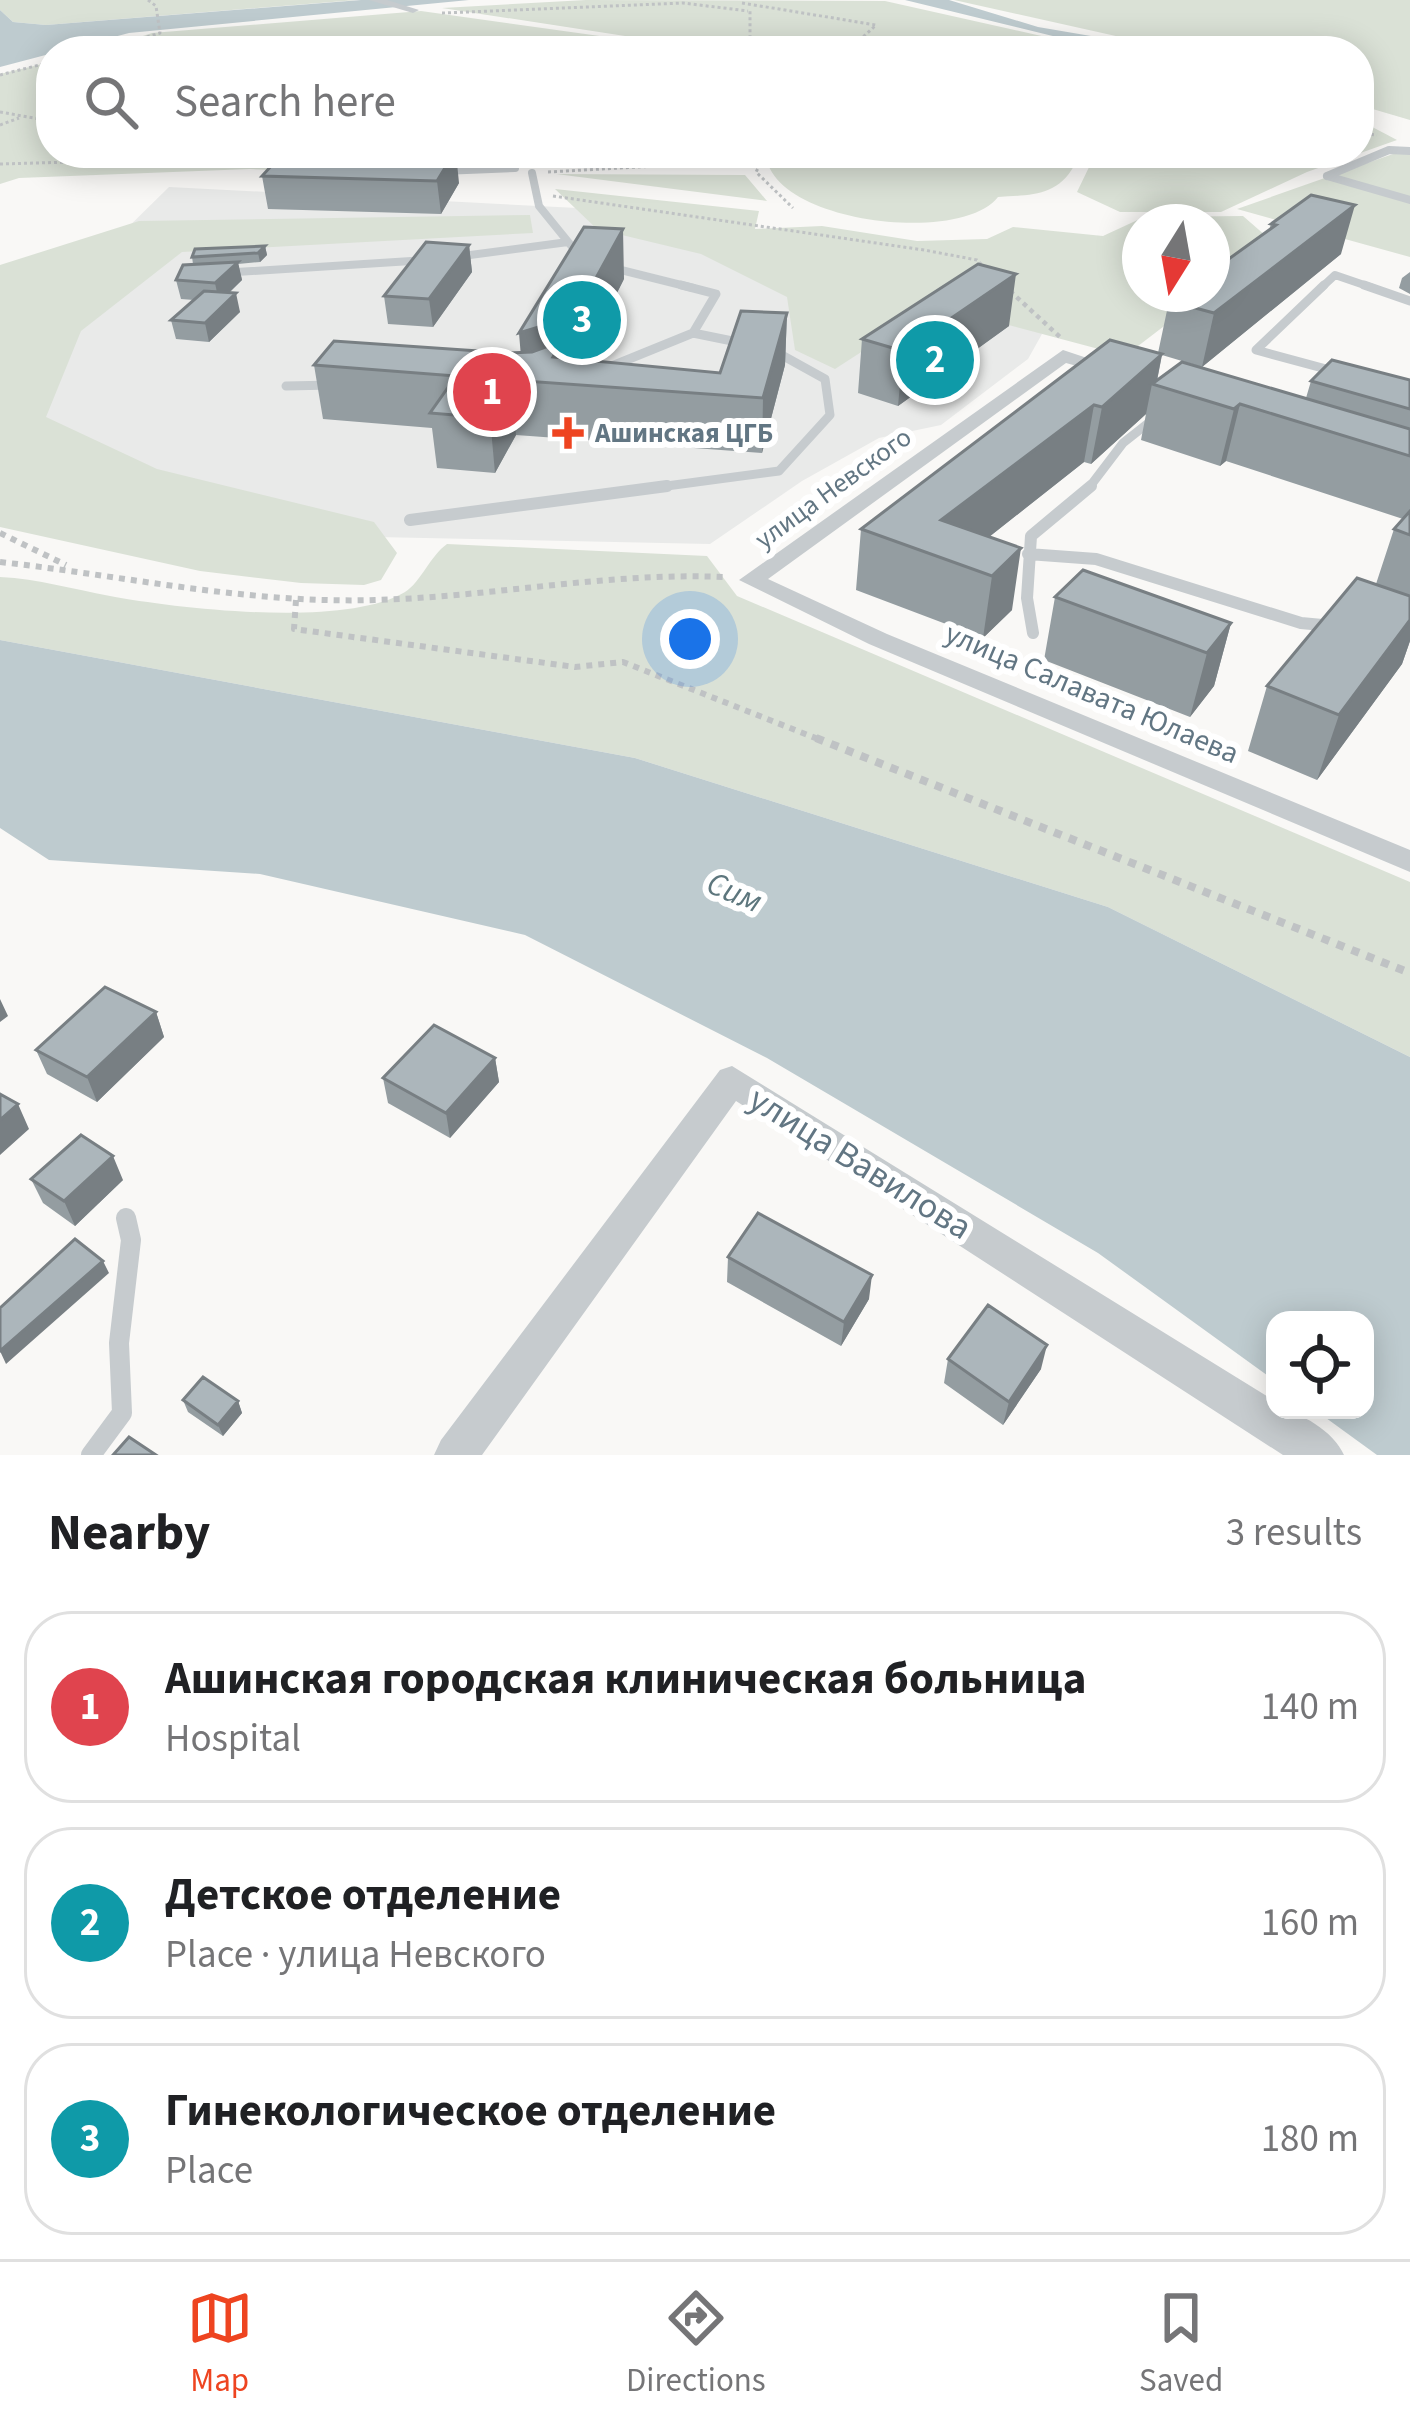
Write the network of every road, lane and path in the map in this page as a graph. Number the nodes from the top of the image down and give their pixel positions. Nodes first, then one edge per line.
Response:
1 (148, 0) edge
2 (374, 0) edge
3 (742, 3) edge
4 (760, 9) junction
5 (412, 10) dead end
6 (748, 10) junction
7 (442, 13) dead end
8 (150, 36) edge
9 (749, 36) edge
10 (864, 36) edge
11 (36, 66) edge
12 (0, 75) edge
13 (0, 112) edge
14 (25, 116) junction
15 (36, 118) edge
16 (0, 125) edge
17 (1410, 151) edge
18 (1374, 156) edge
19 (36, 163) edge
20 (0, 164) edge
21 (515, 168) dead end
22 (620, 168) edge
23 (757, 168) edge
24 (1347, 168) edge
25 (437, 170) edge
26 (532, 173) joint
27 (536, 194) junction
28 (1410, 200) edge
29 (793, 208) dead end
30 (568, 242) junction
31 (210, 273) edge
32 (992, 274) edge
33 (1007, 289) edge
34 (1410, 301) edge
35 (693, 333) junction
36 (1062, 346) junction
37 (594, 373) edge
38 (1126, 374) edge
39 (1344, 374) edge
40 (344, 385) edge
41 (286, 386) dead end
42 (1172, 404) edge
43 (410, 520) dead end
44 (0, 533) edge
45 (1028, 554) junction
46 (0, 562) edge
47 (74, 569) junction
48 (751, 580) junction
49 (296, 600) junction
50 (1349, 627) edge
51 (1033, 633) dead end
52 (1410, 862) edge
53 (1410, 973) edge
54 (126, 1218) dead end
55 (91, 1455) edge
56 (456, 1455) edge
57 (1322, 1455) edge

1 - 8 path
2 - 5 street
3 - 4 path
4 - 6 path
4 - 10 path
6 - 7 path
6 - 9 path
11 - 12 path
13 - 14 path
14 - 15 path
14 - 16 path
17 - 18 lane
19 - 20 path
21 - 25 lane
22 - 26 path
23 - 29 path
24 - 28 lane
26 - 27 lane
27 - 30 lane
27 - 32 path
30 - 31 lane
30 - 35 lane
33 - 36 path
34 - 39 lane
35 - 37 lane
35 - 43 lane
36 - 38 street
36 - 48 street, улица Невского
40 - 41 lane
42 - 45 lane
44 - 47 path
45 - 50 lane
45 - 51 lane
46 - 47 path
47 - 49 path
48 - 49 path
48 - 52 street, улица Салавата Юлаева
49 - 53 path
54 - 55 lane
56 - 57 street, улица Вавилова

